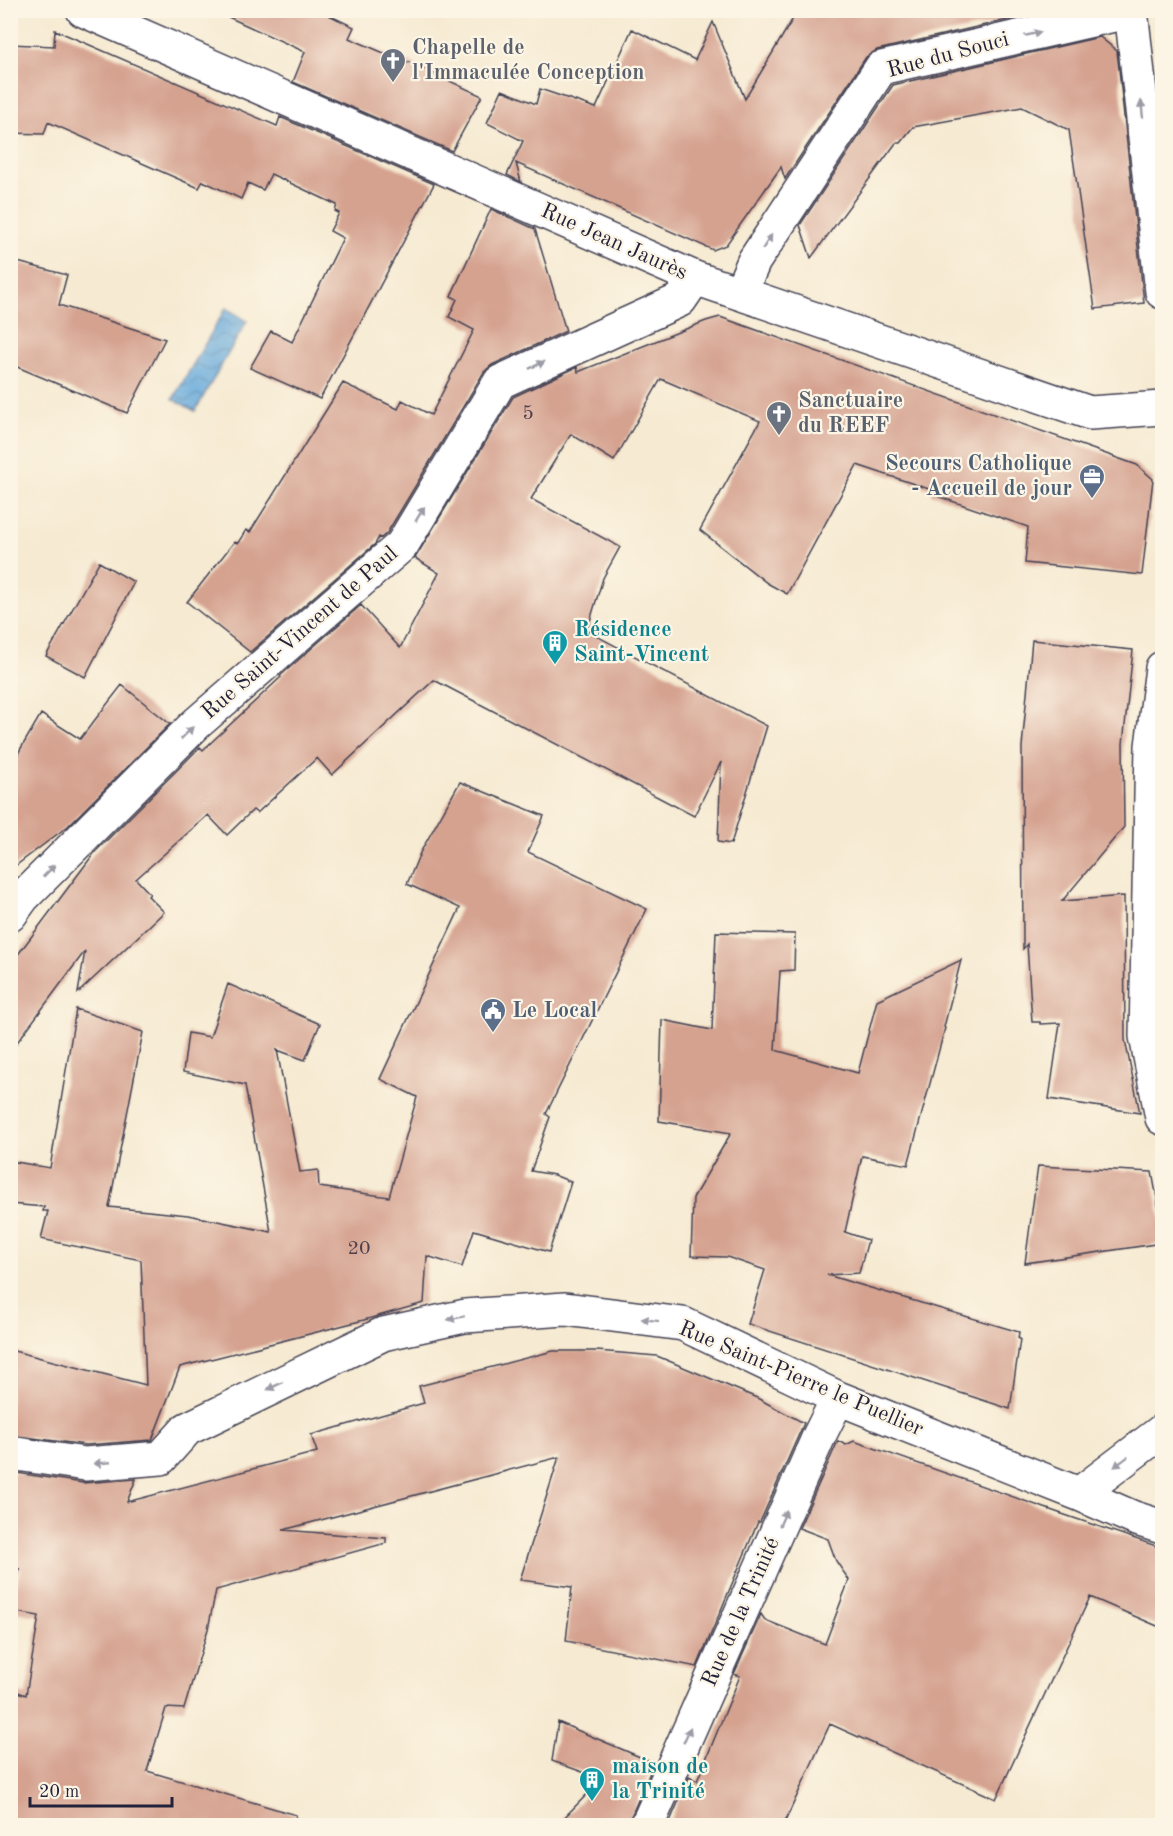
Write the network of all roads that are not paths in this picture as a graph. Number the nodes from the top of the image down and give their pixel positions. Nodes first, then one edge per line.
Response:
1 (83, 10) edge
2 (1132, 11) edge
3 (695, 278) junction
4 (1162, 292) edge
5 (740, 293) junction
6 (1162, 408) edge
7 (1162, 668) edge
8 (15, 902) edge
9 (1162, 1118) edge
10 (838, 1398) junction
11 (1162, 1431) edge
12 (10, 1452) edge
13 (1079, 1494) junction
14 (1162, 1527) edge
15 (645, 1826) edge

1 - 3 street, Rue Jean Jaurès
4 -> 2 street
5 -> 2 street, Rue du Souci
3 - 5 street, Rue Jean Jaurès
8 -> 3 street, Rue Saint-Vincent de Paul
5 - 6 street, Rue Jean Jaurès
7 - 9 street
10 -> 12 street, Rue Saint-Pierre le Puellier
10 - 13 street, Rue Saint-Pierre le Puellier
15 -> 10 street, Rue de la Trinité
11 -> 13 street
13 - 14 street, Rue Saint-Pierre le Puellier

